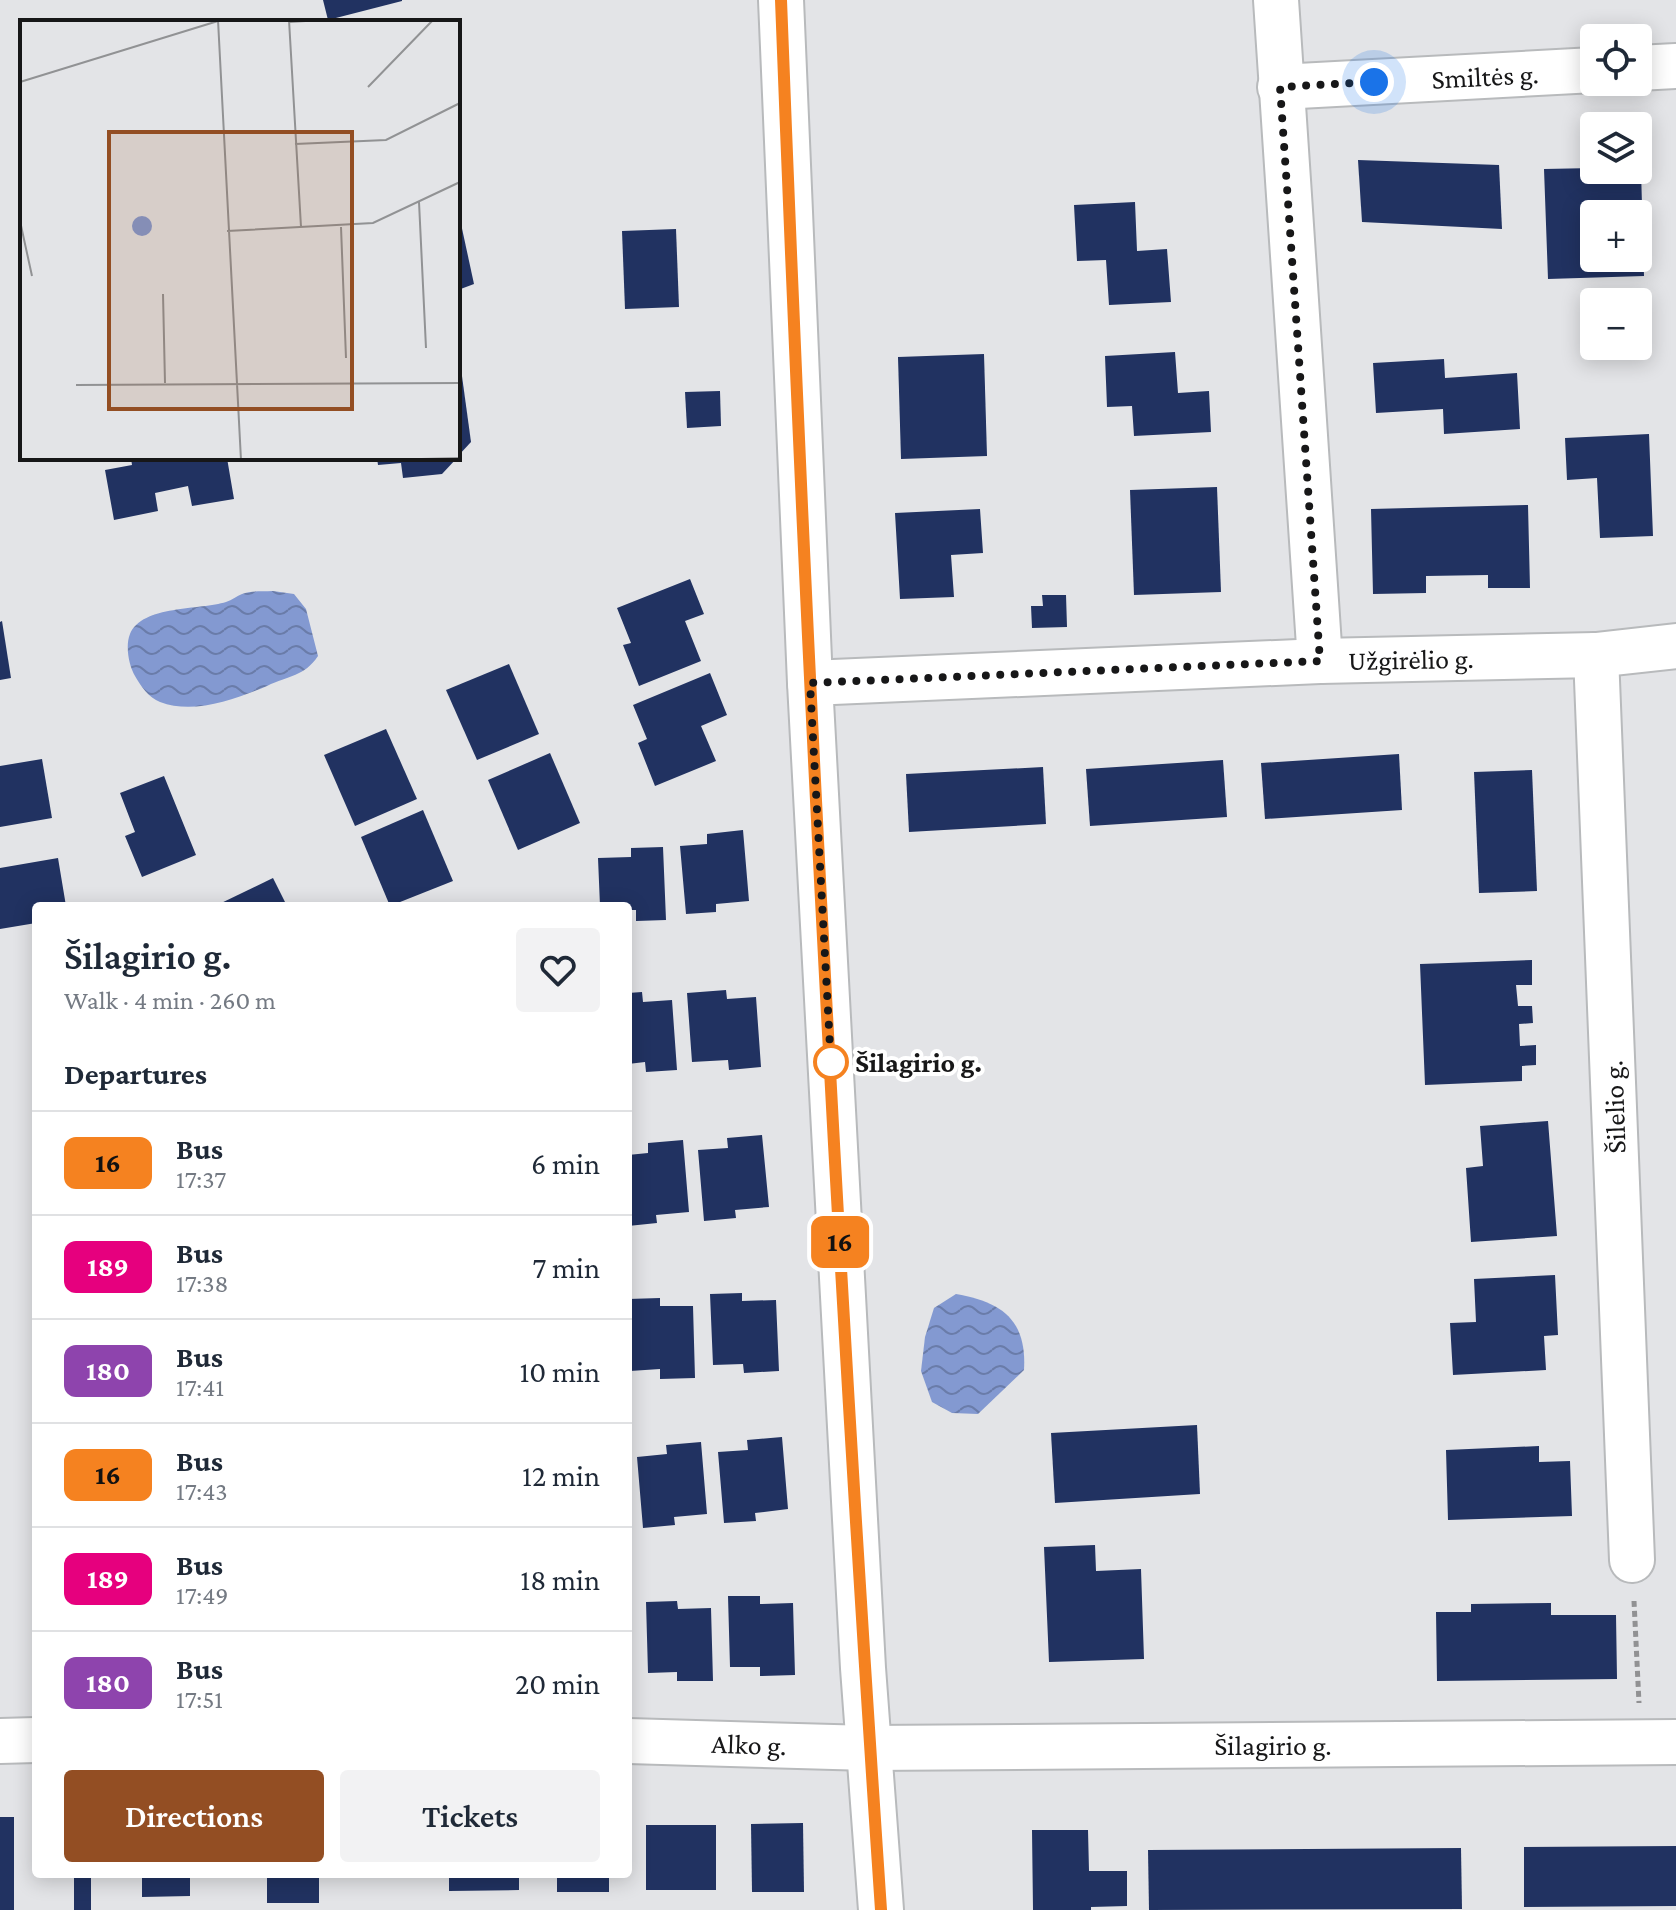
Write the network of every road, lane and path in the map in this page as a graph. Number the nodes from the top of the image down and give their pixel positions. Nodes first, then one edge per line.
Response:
1 (781, 0) edge
2 (1276, 0) edge
3 (1676, 66) edge
4 (1652, 67) edge
5 (1580, 71) edge
6 (1280, 87) junction
7 (1676, 646) edge
8 (1596, 655) junction
9 (1320, 661) junction
10 (810, 683) junction
11 (1632, 1560) joint
12 (32, 1740) edge
13 (0, 1741) edge
14 (632, 1741) edge
15 (1658, 1742) edge
16 (869, 1748) junction
17 (881, 1910) edge

1 - 10 street
2 - 6 street
3 - 4 street
5 - 6 street, Smiltės g.
6 - 9 street
7 - 8 street, Užgirėlio g.
8 - 9 street, Užgirėlio g.
8 - 11 street, Šilelio g.
9 - 10 street, Užgirėlio g.
10 - 16 street
11 - 15 path
12 - 13 street
14 - 16 street, Alko g.
15 - 16 street, Šilagirio g.
16 - 17 street

